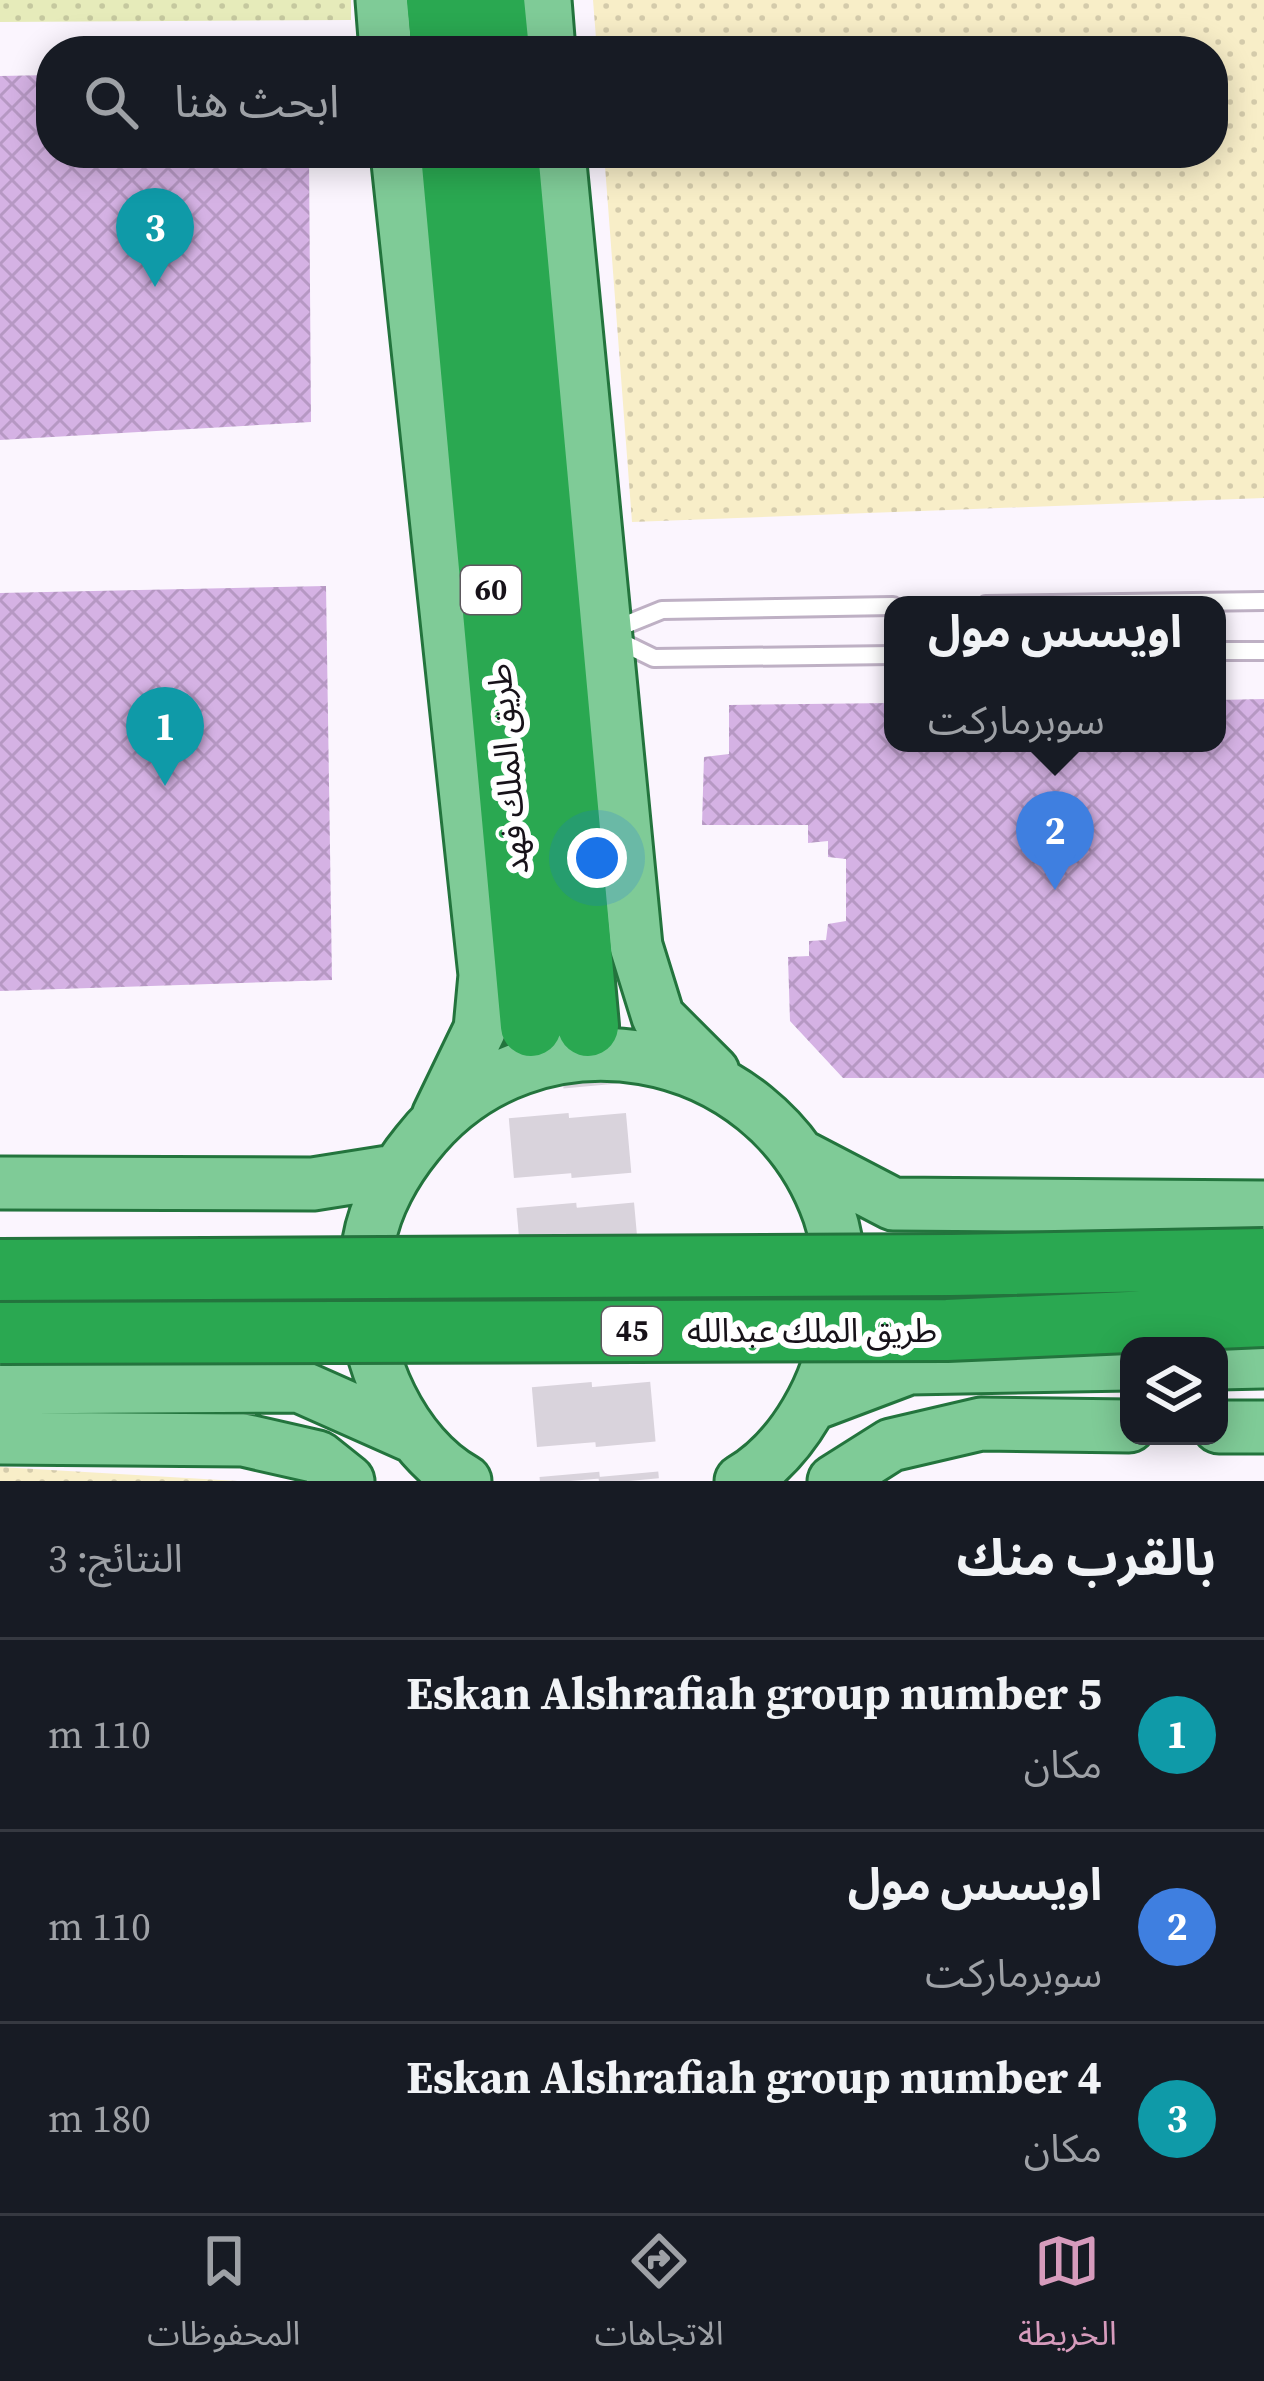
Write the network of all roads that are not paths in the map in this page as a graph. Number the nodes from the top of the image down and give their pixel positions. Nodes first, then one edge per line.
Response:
1 (382, 0) edge
2 (437, 0) edge
3 (494, 0) edge
4 (544, 0) edge
5 (385, 36) edge
6 (441, 36) edge
7 (498, 36) edge
8 (548, 36) edge
9 (399, 168) edge
10 (453, 168) edge
11 (509, 168) edge
12 (560, 168) edge
13 (1264, 601) edge
14 (1226, 602) edge
15 (884, 606) edge
16 (604, 634) junction
17 (1226, 651) edge
18 (1264, 651) edge
19 (884, 655) edge
20 (726, 1086) junction
21 (438, 1116) junction
22 (801, 1156) junction
23 (395, 1171) junction
24 (0, 1183) edge
25 (1264, 1207) edge
26 (1264, 1259) edge
27 (0, 1270) edge
28 (1264, 1316) edge
29 (0, 1333) edge
30 (1264, 1362) edge
31 (1228, 1363) edge
32 (1120, 1364) edge
33 (0, 1388) edge
34 (811, 1405) junction
35 (1120, 1426) edge
36 (1228, 1427) edge
37 (1264, 1427) edge
38 (0, 1438) edge
39 (416, 1438) junction
40 (459, 1479) edge
41 (744, 1480) edge
42 (347, 1481) edge
43 (834, 1481) edge

1 - 5 main road
2 - 6 highway
3 - 7 highway
4 - 8 main road
9 - 21 main road
10 - 11 highway, طريق الملك فهد / 60
12 - 16 main road
13 - 14 lane
15 - 16 lane
16 - 19 lane
16 - 20 main road
17 - 18 lane
20 - 21 main road
20 - 22 main road
21 - 23 main road
22 - 25 main road
22 - 34 main road
23 - 24 main road
23 - 39 main road
26 - 27 highway, طريق الملك عبدالله / 45, bridge
28 - 29 highway, طريق الملك عبدالله / 45, bridge
30 - 31 main road
32 - 34 main road
33 - 39 main road
34 - 41 main road
35 - 43 main road
36 - 37 main road
38 - 42 main road
39 - 40 main road

